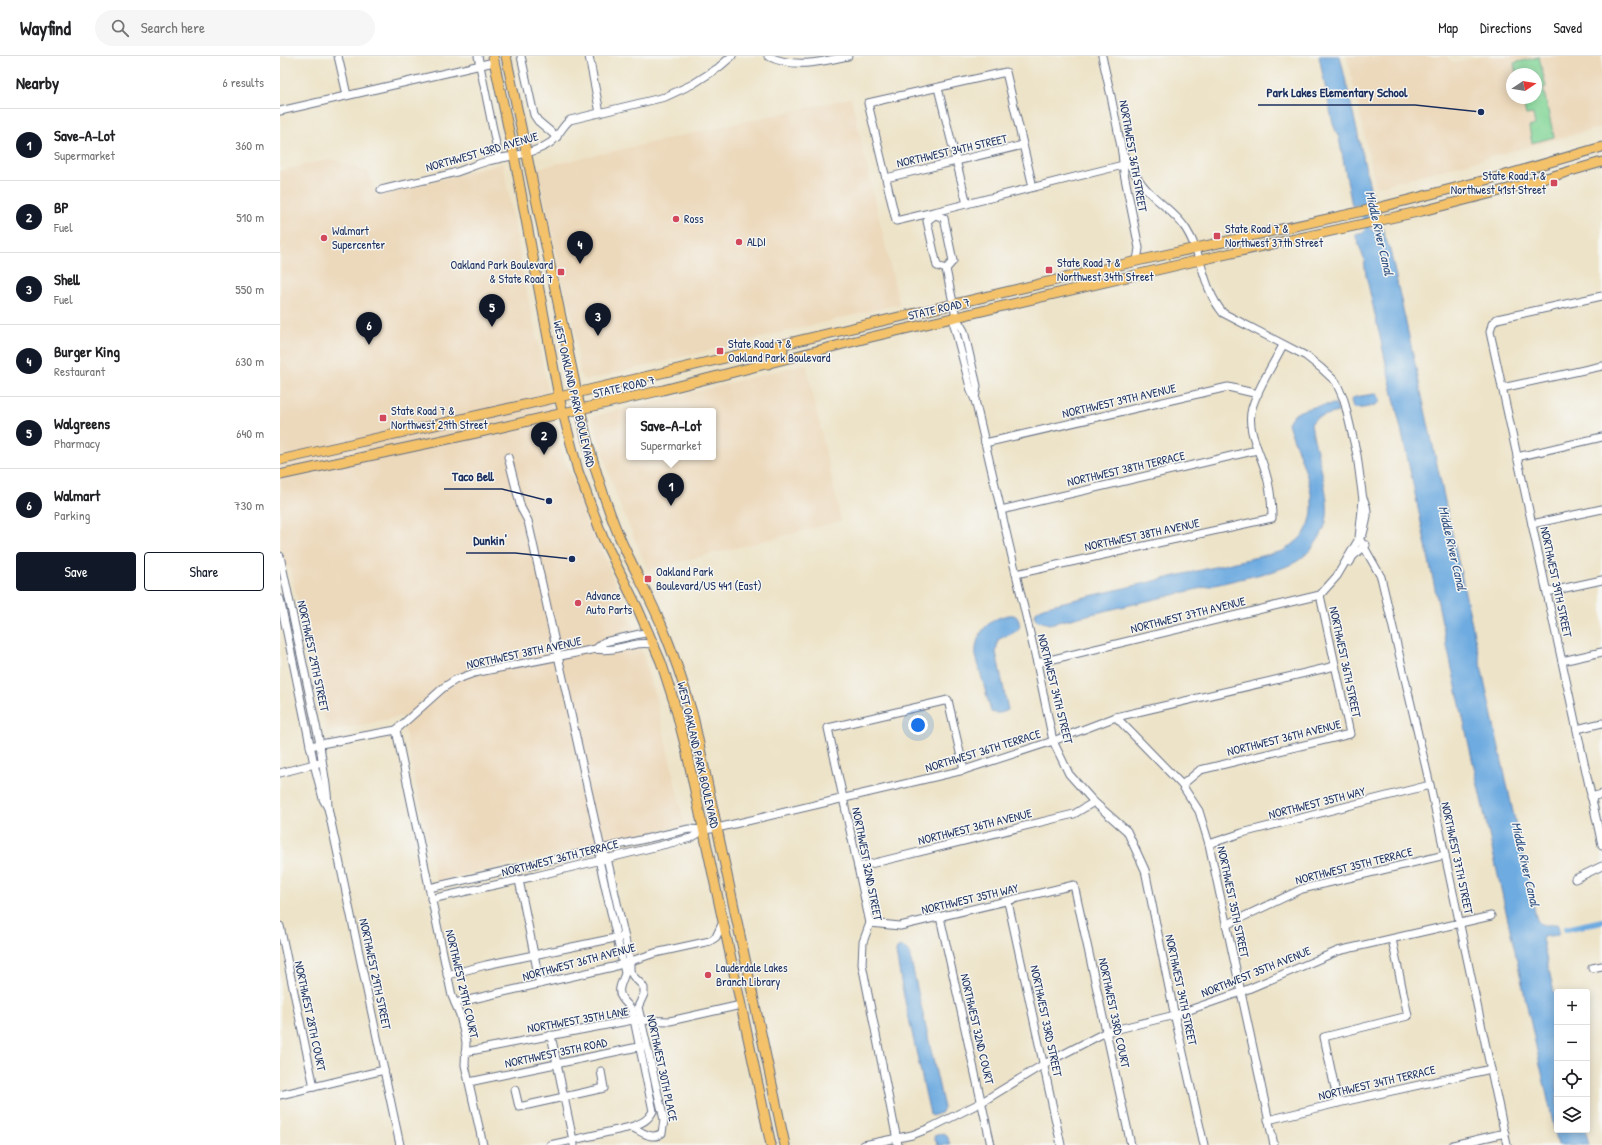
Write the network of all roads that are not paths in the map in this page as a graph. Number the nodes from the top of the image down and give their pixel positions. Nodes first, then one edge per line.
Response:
1 (338, 56) edge
2 (478, 56) edge
3 (520, 56) edge
4 (589, 56) edge
5 (732, 56) edge
6 (768, 56) edge
7 (848, 56) edge
8 (1102, 56) edge
9 (507, 57) edge
10 (493, 59) edge
11 (480, 65) junction
12 (938, 88) junction
13 (347, 96) junction
14 (280, 111) edge
15 (600, 112) junction
16 (557, 137) junction
17 (1023, 145) junction
18 (1602, 147) edge
19 (527, 152) junction
20 (1122, 152) junction
21 (514, 155) junction
22 (499, 159) junction
23 (956, 161) junction
24 (1602, 162) edge
25 (1123, 165) junction
26 (1524, 170) junction
27 (886, 178) junction
28 (1034, 187) junction
29 (1508, 189) junction
30 (380, 190) dead end
31 (967, 204) junction
32 (935, 213) junction
33 (1196, 248) junction
34 (1200, 260) junction
35 (1137, 261) junction
36 (946, 269) junction
37 (1602, 296) edge
38 (953, 304) junction
39 (956, 317) junction
40 (835, 332) junction
41 (1283, 345) junction
42 (768, 364) junction
43 (1602, 366) edge
44 (1502, 388) junction
45 (576, 393) junction
46 (1258, 394) junction
47 (559, 397) junction
48 (579, 409) junction
49 (563, 413) junction
50 (1602, 437) edge
51 (985, 443) junction
52 (1257, 450) junction
53 (508, 457) dead end
54 (1517, 457) junction
55 (280, 460) edge
56 (280, 475) edge
57 (1602, 509) edge
58 (1001, 510) junction
59 (1532, 524) junction
60 (1361, 537) junction
61 (1364, 546) junction
62 (280, 556) edge
63 (1016, 574) junction
64 (1337, 576) junction
65 (1602, 580) edge
66 (1547, 592) junction
67 (1320, 595) junction
68 (280, 599) edge
69 (649, 632) junction
70 (669, 643) junction
71 (655, 645) junction
72 (596, 649) junction
73 (1602, 652) edge
74 (558, 656) junction
75 (1562, 661) junction
76 (1037, 663) junction
77 (1335, 666) junction
78 (1116, 717) junction
79 (1602, 723) edge
80 (1577, 729) junction
81 (396, 730) junction
82 (1350, 734) joint
83 (1053, 741) junction
84 (320, 744) junction
85 (310, 746) junction
86 (321, 762) junction
87 (314, 764) junction
88 (964, 770) junction
89 (280, 773) edge
90 (1182, 785) junction
91 (1430, 785) junction
92 (1602, 794) edge
93 (1591, 797) junction
94 (844, 799) junction
95 (1094, 802) junction
96 (328, 808) junction
97 (718, 828) junction
98 (704, 830) junction
99 (1210, 844) junction
100 (1602, 845) edge
101 (601, 849) junction
102 (1445, 855) junction
103 (607, 858) junction
104 (599, 860) junction
105 (1602, 866) edge
106 (858, 867) junction
107 (1575, 879) dead end
108 (519, 880) junction
109 (1074, 885) joint
110 (429, 888) junction
111 (431, 900) junction
112 (1008, 902) junction
113 (1491, 916) dead end
114 (940, 917) junction
115 (723, 922) junction
116 (870, 923) junction
117 (1459, 923) junction
118 (1226, 925) junction
119 (280, 926) edge
120 (624, 936) junction
121 (616, 938) junction
122 (1392, 939) junction
123 (534, 956) junction
124 (626, 962) junction
125 (1602, 966) edge
126 (1592, 968) dead end
127 (447, 975) junction
128 (540, 984) junction
129 (738, 987) junction
130 (1242, 992) junction
131 (755, 1002) junction
132 (455, 1003) junction
133 (741, 1005) junction
134 (757, 1014) junction
135 (1175, 1015) junction
136 (633, 1020) junction
137 (642, 1021) junction
138 (1106, 1032) junction
139 (551, 1035) junction
140 (648, 1044) junction
141 (639, 1047) junction
142 (465, 1052) junction
143 (557, 1063) junction
144 (1044, 1064) junction
145 (1491, 1069) junction
146 (384, 1070) junction
147 (601, 1071) dead end
148 (469, 1082) junction
149 (314, 1087) junction
150 (515, 1090) dead end
151 (280, 1095) edge
152 (564, 1097) junction
153 (982, 1102) junction
154 (1338, 1103) junction
155 (653, 1111) junction
156 (664, 1120) junction
157 (1268, 1120) junction
158 (631, 1127) junction
159 (1505, 1133) junction
160 (574, 1142) edge
161 (897, 1142) edge
162 (400, 1145) edge
163 (482, 1145) edge
164 (550, 1145) edge
165 (771, 1145) edge
166 (785, 1145) edge
167 (864, 1145) edge
168 (991, 1145) edge
169 (1061, 1145) edge
170 (1131, 1145) edge
171 (1204, 1145) edge
172 (1274, 1145) edge
173 (1453, 1145) edge
174 (1507, 1145) edge

1 - 13 street
2 - 11 street
3 - 9 street
3 - 16 street
4 - 15 street
5 - 15 street, NORTHWEST 43RD AVENUE
6 - 7 street
8 - 20 street, NORTHWEST 36TH STREET
9 - 19 main road, WEST OAKLAND PARK BOULEVARD
10 - 11 street
10 - 21 main road, WEST OAKLAND PARK BOULEVARD
11 - 13 street
11 - 22 street
12 - 17 street, NORTHWEST 34TH STREET
12 - 23 street
12 - 27 street, NORTHWEST 34TH STREET
13 - 14 street
15 - 16 street, NORTHWEST 43RD AVENUE
16 - 19 street, NORTHWEST 43RD AVENUE
17 - 23 street, NORTHWEST 34TH STREET
17 - 28 street, NORTHWEST 34TH STREET
18 - 26 main road, STATE ROAD 7
19 - 21 street, NORTHWEST 43RD AVENUE
19 - 45 main road, WEST OAKLAND PARK BOULEVARD
20 - 25 street, NORTHWEST 36TH STREET
20 - 33 street
21 - 22 street, NORTHWEST 43RD AVENUE
21 - 47 main road, WEST OAKLAND PARK BOULEVARD
22 - 30 street, NORTHWEST 43RD AVENUE
23 - 27 street, NORTHWEST 34TH STREET
23 - 31 street
24 - 29 main road, STATE ROAD 7
25 - 28 street, NORTHWEST 34TH STREET
25 - 35 street, NORTHWEST 36TH STREET
26 - 29 main road
26 - 33 main road, STATE ROAD 7
27 - 32 street, NORTHWEST 34TH STREET
28 - 31 street, NORTHWEST 34TH STREET
29 - 34 main road, STATE ROAD 7
31 - 32 street, NORTHWEST 34TH STREET
32 - 36 street, NORTHWEST 34TH STREET
32 - 36 street, NORTHWEST 34TH STREET
33 - 34 street
33 - 35 main road, STATE ROAD 7
34 - 39 main road, STATE ROAD 7
34 - 41 street
35 - 38 main road, STATE ROAD 7
36 - 38 street, NORTHWEST 34TH STREET
37 - 44 street, NORTHWEST 39TH STREET
38 - 39 street, NORTHWEST 34TH STREET
38 - 40 main road, STATE ROAD 7
39 - 42 main road, STATE ROAD 7
39 - 51 street, NORTHWEST 34TH STREET
40 - 42 main road
40 - 45 main road, STATE ROAD 7
41 - 46 street
41 - 60 street
42 - 48 main road, STATE ROAD 7
43 - 44 street
44 - 54 street, NORTHWEST 39TH STREET
45 - 47 main road, STATE ROAD 7
45 - 48 main road, WEST OAKLAND PARK BOULEVARD
46 - 51 street, NORTHWEST 39TH AVENUE
46 - 52 street
47 - 49 main road, WEST OAKLAND PARK BOULEVARD
47 - 55 main road, STATE ROAD 7
48 - 49 main road, STATE ROAD 7
48 - 70 main road, WEST OAKLAND PARK BOULEVARD
49 - 56 main road, STATE ROAD 7
49 - 69 main road, WEST OAKLAND PARK BOULEVARD
50 - 54 street
51 - 58 street, NORTHWEST 34TH STREET
52 - 58 street, NORTHWEST 38TH TERRACE
52 - 63 street, NORTHWEST 38TH AVENUE
53 - 74 street
54 - 59 street, NORTHWEST 39TH STREET
57 - 59 street
58 - 63 street, NORTHWEST 34TH STREET
59 - 66 street, NORTHWEST 39TH STREET
60 - 61 street, NORTHWEST 37TH STREET
60 - 64 street
61 - 64 street
61 - 91 street, NORTHWEST 37TH STREET
62 - 84 street, NORTHWEST 29TH STREET
63 - 76 street, NORTHWEST 34TH STREET
64 - 67 street
65 - 66 street
66 - 75 street, NORTHWEST 39TH STREET
67 - 76 street, NORTHWEST 37TH AVENUE
67 - 77 street, NORTHWEST 36TH STREET
68 - 85 street, NORTHWEST 29TH STREET
69 - 70 main road
69 - 71 main road, WEST OAKLAND PARK BOULEVARD
69 - 72 street, NORTHWEST 38TH AVENUE
70 - 97 main road, WEST OAKLAND PARK BOULEVARD
71 - 72 street, NORTHWEST 38TH AVENUE
71 - 98 main road, WEST OAKLAND PARK BOULEVARD
72 - 74 street, NORTHWEST 38TH AVENUE
73 - 75 street
74 - 81 street, NORTHWEST 38TH AVENUE
74 - 101 street
75 - 80 street, NORTHWEST 39TH STREET
76 - 83 street, NORTHWEST 34TH STREET
77 - 78 street, NORTHWEST 36TH TERRACE
77 - 82 street, NORTHWEST 36TH STREET
78 - 83 street, NORTHWEST 36TH TERRACE
78 - 90 street, NORTHWEST 35TH STREET
79 - 80 street
80 - 93 street, NORTHWEST 39TH STREET
81 - 84 street
81 - 110 street
82 - 90 street, NORTHWEST 36TH AVENUE
83 - 88 street, NORTHWEST 36TH TERRACE
83 - 95 street, NORTHWEST 34TH STREET
84 - 85 street
84 - 86 street, NORTHWEST 29TH STREET
85 - 87 street, NORTHWEST 29TH STREET
86 - 87 street
86 - 96 street, NORTHWEST 29TH STREET
87 - 89 street
87 - 96 street, NORTHWEST 29TH STREET
88 - 94 street, NORTHWEST 36TH TERRACE
88 - 94 street, NORTHWEST 32ND STREET
90 - 99 street, NORTHWEST 35TH STREET
91 - 99 street, NORTHWEST 35TH WAY
91 - 102 street, NORTHWEST 37TH STREET
92 - 93 street
93 - 100 street, NORTHWEST 39TH STREET
94 - 97 street, NORTHWEST 36TH TERRACE
94 - 106 street, NORTHWEST 32ND STREET
95 - 106 street, NORTHWEST 36TH AVENUE
95 - 135 street, NORTHWEST 34TH STREET
96 - 146 street, NORTHWEST 29TH STREET
97 - 98 street, NORTHWEST 36TH TERRACE
97 - 131 main road, WEST OAKLAND PARK BOULEVARD
98 - 101 street, NORTHWEST 36TH TERRACE
98 - 103 street, NORTHWEST 36TH TERRACE
98 - 115 main road, WEST OAKLAND PARK BOULEVARD
99 - 118 street, NORTHWEST 35TH STREET
101 - 103 street, NORTHWEST 30TH PLACE
101 - 104 street, NORTHWEST 30TH PLACE
101 - 110 street, NORTHWEST 36TH TERRACE
102 - 117 street, NORTHWEST 37TH STREET
102 - 118 street, NORTHWEST 35TH TERRACE
103 - 104 street, NORTHWEST 36TH TERRACE
103 - 120 street, NORTHWEST 30TH PLACE
104 - 108 street, NORTHWEST 36TH TERRACE
104 - 121 street, NORTHWEST 30TH PLACE
105 - 107 street
106 - 116 street, NORTHWEST 32ND STREET
108 - 111 street, NORTHWEST 36TH TERRACE
108 - 123 street
109 - 112 street, NORTHWEST 35TH WAY
109 - 138 street, NORTHWEST 33RD COURT
110 - 111 street
111 - 127 street, NORTHWEST 29TH COURT
112 - 114 street, NORTHWEST 35TH WAY
112 - 144 street, NORTHWEST 33RD STREET
113 - 117 street, NORTHWEST 35TH AVENUE
114 - 116 street, NORTHWEST 35TH WAY
114 - 153 street, NORTHWEST 32ND COURT
115 - 124 street, NORTHWEST 36TH AVENUE
115 - 129 main road, WEST OAKLAND PARK BOULEVARD
116 - 161 street, NORTHWEST 32ND STREET
117 - 122 street, NORTHWEST 35TH AVENUE
117 - 145 street, NORTHWEST 37TH STREET
118 - 130 street, NORTHWEST 35TH STREET
119 - 149 street, NORTHWEST 28TH COURT
120 - 121 street, NORTHWEST 36TH AVENUE
120 - 124 street, NORTHWEST 30TH PLACE
121 - 123 street, NORTHWEST 36TH AVENUE
121 - 124 street, NORTHWEST 30TH PLACE
122 - 130 street, NORTHWEST 35TH AVENUE
122 - 154 street
123 - 127 street, NORTHWEST 36TH AVENUE
123 - 128 street
124 - 128 street, NORTHWEST 36TH AVENUE
124 - 136 street, NORTHWEST 30TH PLACE
124 - 137 street, NORTHWEST 30TH PLACE
125 - 126 street
127 - 132 street, NORTHWEST 29TH COURT
128 - 132 street, NORTHWEST 36TH AVENUE
129 - 131 main road
129 - 133 main road, WEST OAKLAND PARK BOULEVARD
130 - 135 street, NORTHWEST 35TH AVENUE
130 - 157 street, NORTHWEST 35TH STREET
131 - 134 main road, WEST OAKLAND PARK BOULEVARD
132 - 142 street, NORTHWEST 29TH COURT
133 - 134 main road
133 - 137 street, NORTHWEST 35TH LANE
133 - 165 main road, WEST OAKLAND PARK BOULEVARD
134 - 166 main road, WEST OAKLAND PARK BOULEVARD
135 - 138 street, NORTHWEST 35TH AVENUE
135 - 171 street, NORTHWEST 34TH STREET
136 - 137 street, NORTHWEST 35TH LANE
136 - 139 street, NORTHWEST 35TH LANE
136 - 141 street, NORTHWEST 30TH PLACE
137 - 140 street, NORTHWEST 30TH PLACE
138 - 144 street, NORTHWEST 35TH AVENUE
138 - 170 street, NORTHWEST 33RD COURT
139 - 142 street, NORTHWEST 35TH LANE
139 - 143 street
140 - 141 street, NORTHWEST 35TH ROAD
140 - 156 street, NORTHWEST 30TH PLACE
141 - 143 street, NORTHWEST 35TH ROAD
141 - 155 street, NORTHWEST 30TH PLACE
142 - 148 street, NORTHWEST 29TH COURT
143 - 148 street, NORTHWEST 35TH ROAD
143 - 152 street
144 - 153 street, NORTHWEST 35TH AVENUE
144 - 169 street, NORTHWEST 33RD STREET
145 - 154 street, NORTHWEST 34TH TERRACE
145 - 159 street, NORTHWEST 37TH STREET
146 - 149 street
146 - 162 street, NORTHWEST 29TH STREET
147 - 152 street
148 - 163 street, NORTHWEST 29TH COURT
149 - 151 street
150 - 152 street
152 - 160 street
153 - 161 street, NORTHWEST 35TH AVENUE
153 - 168 street, NORTHWEST 32ND COURT
154 - 157 street, NORTHWEST 34TH TERRACE
155 - 156 street
155 - 158 street, NORTHWEST 30TH PLACE
156 - 158 street, NORTHWEST 30TH PLACE
157 - 172 street, NORTHWEST 35TH STREET
158 - 160 street
159 - 173 street
159 - 174 street, NORTHWEST 37TH STREET
160 - 164 street
161 - 167 street, NORTHWEST 35TH AVENUE

